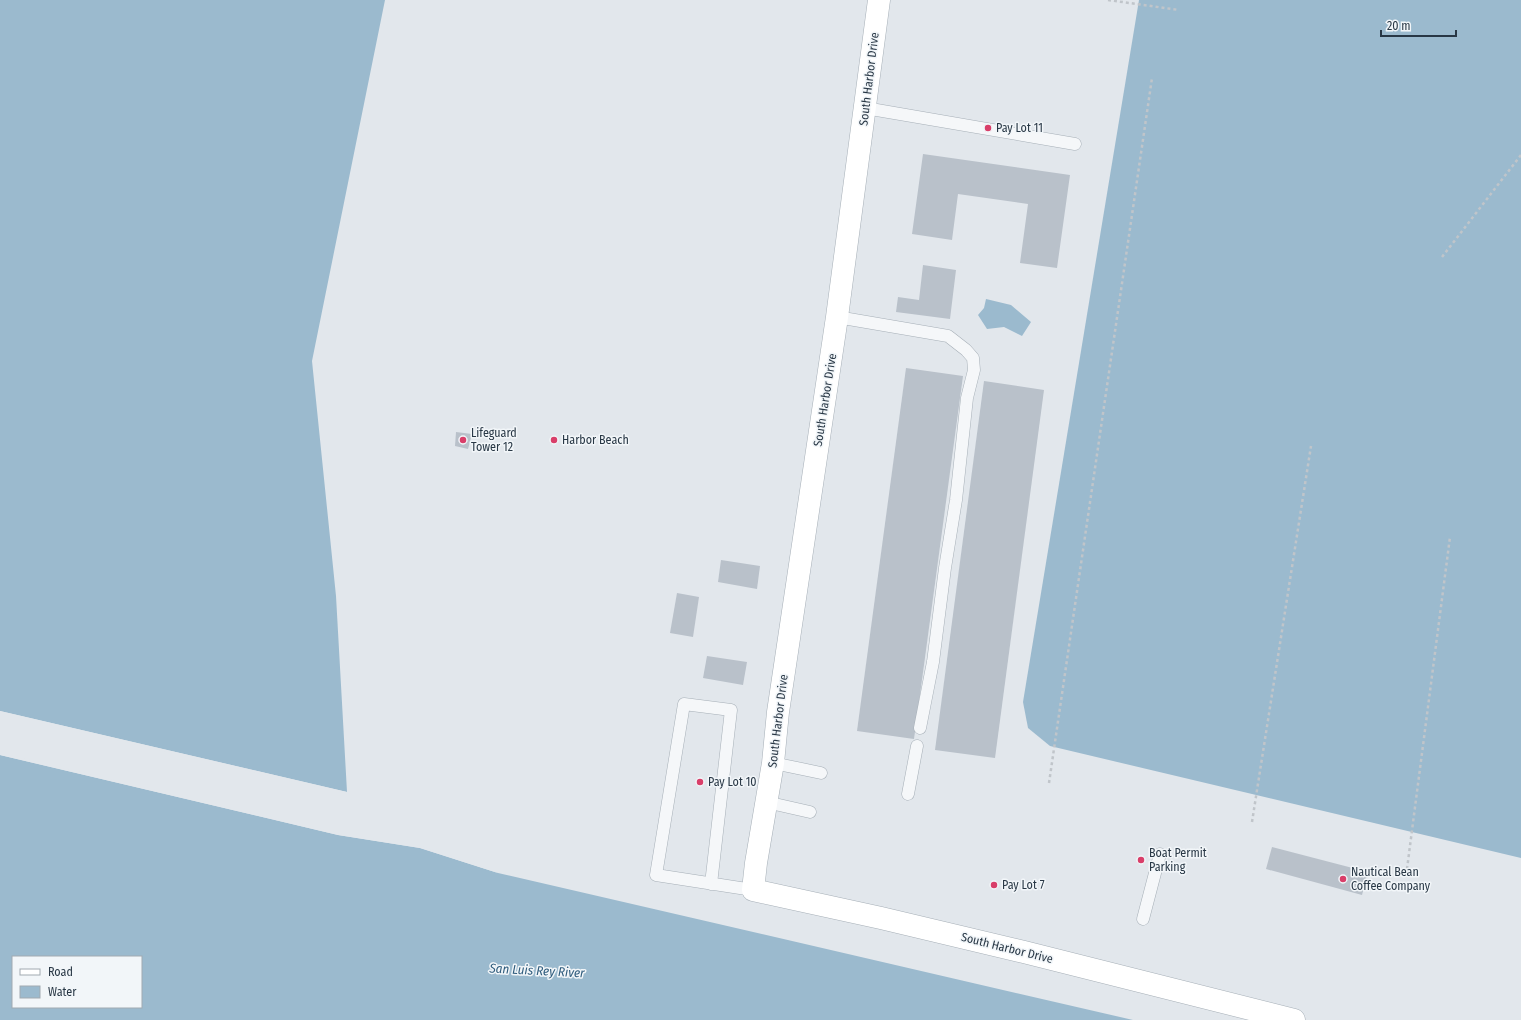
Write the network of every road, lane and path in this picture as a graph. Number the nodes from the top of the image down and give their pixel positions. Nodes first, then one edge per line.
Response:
1 (879, 0) edge
2 (1108, 0) edge
3 (1179, 10) dead end
4 (1152, 78) dead end
5 (865, 108) junction
6 (1075, 144) dead end
7 (1521, 156) edge
8 (1442, 257) dead end
9 (837, 317) junction
10 (1311, 446) dead end
11 (1450, 537) dead end
12 (920, 728) dead end
13 (917, 746) dead end
14 (773, 763) junction
15 (821, 773) dead end
16 (1049, 783) dead end
17 (908, 794) dead end
18 (766, 802) junction
19 (810, 812) dead end
20 (1252, 822) dead end
21 (1160, 854) dead end
22 (1407, 869) dead end
23 (711, 884) junction
24 (753, 890) junction
25 (1143, 919) dead end
26 (1294, 1020) edge

1 - 5 street, South Harbor Drive
2 - 3 path
4 - 16 path
5 - 6 lane
5 - 9 street, South Harbor Drive
7 - 8 path
9 - 12 lane
9 - 14 street, South Harbor Drive
10 - 20 path
11 - 22 path
13 - 17 lane
14 - 15 lane
14 - 18 street, South Harbor Drive
18 - 19 lane
18 - 24 street, South Harbor Drive
21 - 25 lane
23 - 23 lane
23 - 24 lane
24 - 26 street, South Harbor Drive

